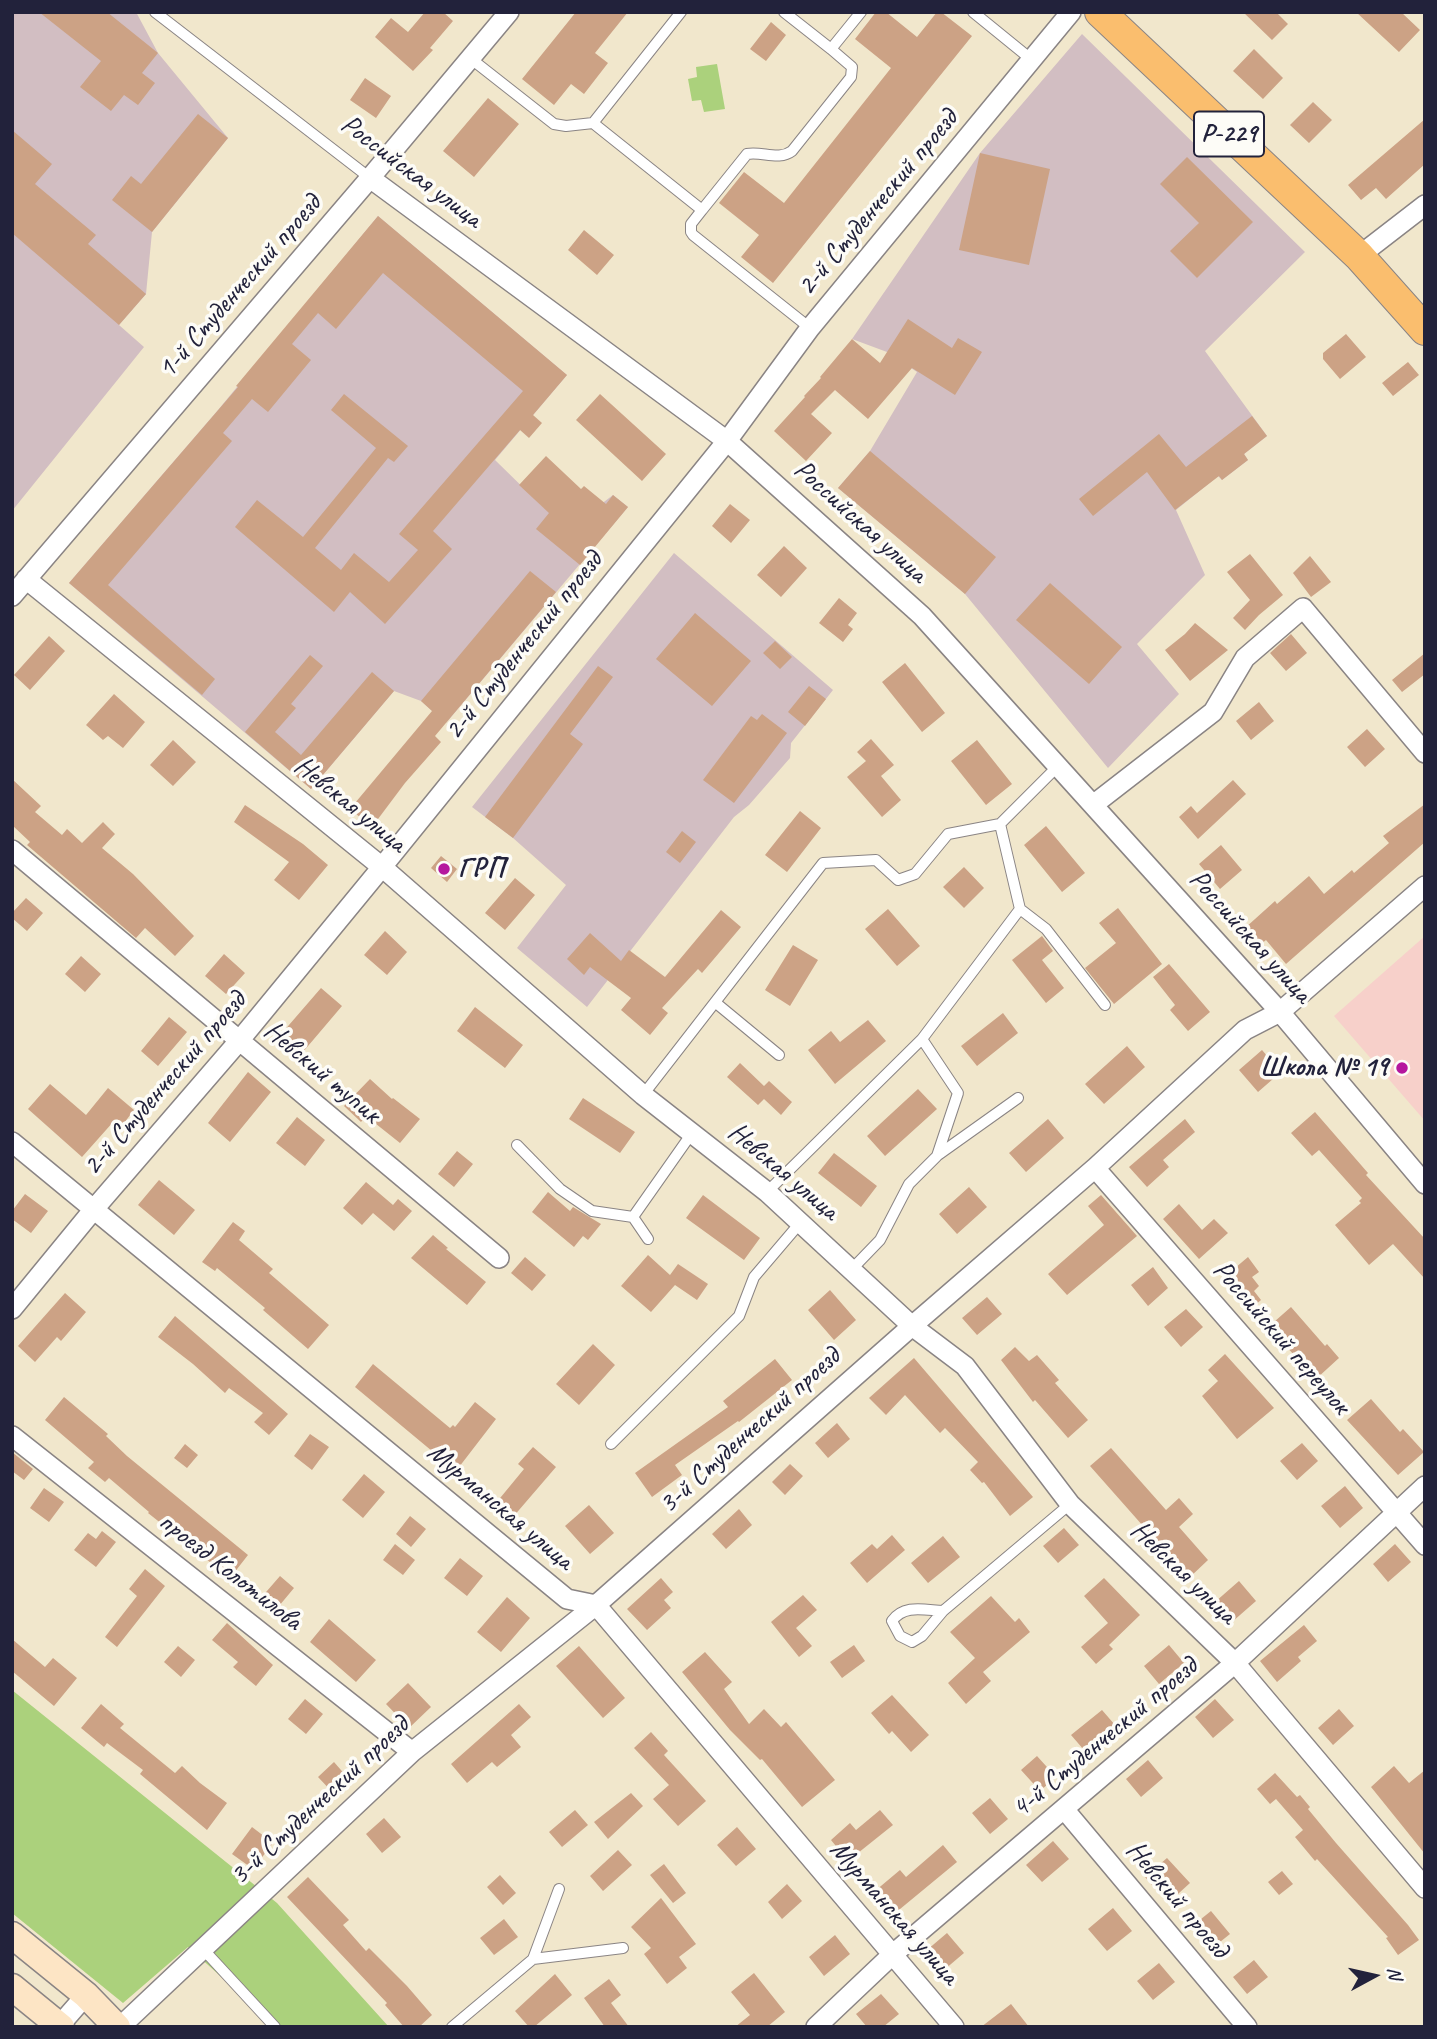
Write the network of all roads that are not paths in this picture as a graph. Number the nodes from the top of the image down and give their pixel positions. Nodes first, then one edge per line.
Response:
1 (155, 12) edge
2 (509, 12) edge
3 (681, 12) edge
4 (785, 12) edge
5 (861, 12) edge
6 (973, 12) edge
7 (1072, 12) edge
8 (1100, 12) edge
9 (831, 49) junction
10 (470, 58) junction
11 (1032, 60) junction
12 (593, 123) junction
13 (370, 178) junction
14 (1425, 205) edge
15 (702, 210) junction
16 (1359, 256) junction
17 (810, 328) junction
18 (1425, 330) edge
19 (727, 440) junction
20 (26, 579) junction
21 (12, 596) edge
22 (1425, 753) edge
23 (1058, 766) junction
24 (1093, 805) junction
25 (1000, 824) junction
26 (12, 850) edge
27 (382, 867) junction
28 (1425, 886) edge
29 (1020, 909) junction
30 (716, 1003) junction
31 (1105, 1005) dead end
32 (1280, 1012) junction
33 (922, 1039) junction
34 (239, 1041) junction
35 (779, 1055) dead end
36 (643, 1095) junction
37 (1018, 1098) dead end
38 (692, 1133) junction
39 (12, 1142) edge
40 (517, 1145) dead end
41 (937, 1156) junction
42 (1095, 1168) junction
43 (1425, 1184) edge
44 (767, 1192) junction
45 (94, 1209) junction
46 (633, 1217) junction
47 (800, 1223) junction
48 (648, 1239) dead end
49 (499, 1258) dead end
50 (852, 1269) junction
51 (12, 1309) edge
52 (912, 1326) junction
53 (12, 1436) edge
54 (611, 1444) dead end
55 (1425, 1486) edge
56 (1070, 1504) junction
57 (1395, 1511) junction
58 (1425, 1545) edge
59 (596, 1605) junction
60 (943, 1611) junction
61 (1235, 1663) junction
62 (412, 1752) junction
63 (1064, 1809) junction
64 (1425, 1888) edge
65 (559, 1889) dead end
66 (12, 1935) edge
67 (623, 1948) dead end
68 (202, 1949) junction
69 (892, 1955) junction
70 (533, 1959) junction
71 (12, 1987) edge
72 (86, 1995) junction
73 (60, 2026) edge
74 (118, 2027) edge
75 (275, 2027) edge
76 (452, 2027) edge
77 (816, 2027) edge
78 (954, 2027) edge
79 (1247, 2027) edge

1 - 13 lane, Российская улица
2 - 10 street, 1-й Студенческий проезд
3 - 12 lane
4 - 9 lane
5 - 9 lane
6 - 11 lane
7 - 11 street, 2-й Студенческий проезд
8 - 16 main road, Р-229
9 - 15 lane
10 - 12 lane
10 - 13 street, 1-й Студенческий проезд
11 - 17 street, 2-й Студенческий проезд
12 - 15 lane
13 - 19 street, Российская улица
13 - 20 street, 1-й Студенческий проезд
14 - 16 street
15 - 17 lane
16 - 18 main road, Р-229
17 - 19 street, 2-й Студенческий проезд
19 - 23 street, Российская улица
19 - 27 street, 2-й Студенческий проезд
20 - 21 street, 1-й Студенческий проезд
20 - 27 street, Невская улица
22 - 24 street
23 - 24 street, Российская улица
23 - 25 lane
24 - 32 street, Российская улица
25 - 29 lane
25 - 30 lane
26 - 34 street, Невский тупик
27 - 34 street, 2-й Студенческий проезд
27 - 36 street, Невская улица
28 - 32 street, 3-й Студенческий проезд
29 - 31 lane
29 - 33 lane
30 - 35 lane
30 - 36 lane
32 - 42 street, 3-й Студенческий проезд
32 - 43 street, Российская улица
33 - 41 lane
33 - 44 lane
34 - 45 street, 2-й Студенческий проезд
34 - 49 street, Невский тупик
36 - 38 street, Невская улица
37 - 41 lane
38 - 44 street, Невская улица
38 - 46 lane
39 - 45 street, Мурманская улица
40 - 46 lane
41 - 50 lane
42 - 52 street, 3-й Студенческий проезд
42 - 57 street, Российский переулок
44 - 47 street, Невская улица
45 - 51 street, 2-й Студенческий проезд
45 - 59 street, Мурманская улица
46 - 48 lane
47 - 50 street, Невская улица
47 - 54 lane
50 - 52 street, Невская улица
52 - 56 street, Невская улица
52 - 59 street, 3-й Студенческий проезд
53 - 62 street, проезд Колотилова
55 - 57 street, 4-й Студенческий проезд
56 - 60 lane
56 - 61 street, Невская улица
57 - 58 street, Российский переулок
57 - 61 street, 4-й Студенческий проезд
59 - 62 street, 3-й Студенческий проезд
59 - 69 street, Мурманская улица
60 - 60 lane
61 - 63 street, 4-й Студенческий проезд
61 - 64 street, Невская улица
62 - 68 street, 3-й Студенческий проезд
63 - 69 street, 4-й Студенческий проезд
63 - 79 street, Невский проезд
65 - 70 lane
66 - 72 main road
67 - 70 lane
68 - 74 street, 3-й Студенческий проезд
68 - 75 lane
69 - 77 street, 4-й Студенческий проезд
69 - 78 street, Мурманская улица
70 - 76 lane
71 - 73 main road
72 - 73 street
72 - 74 main road

